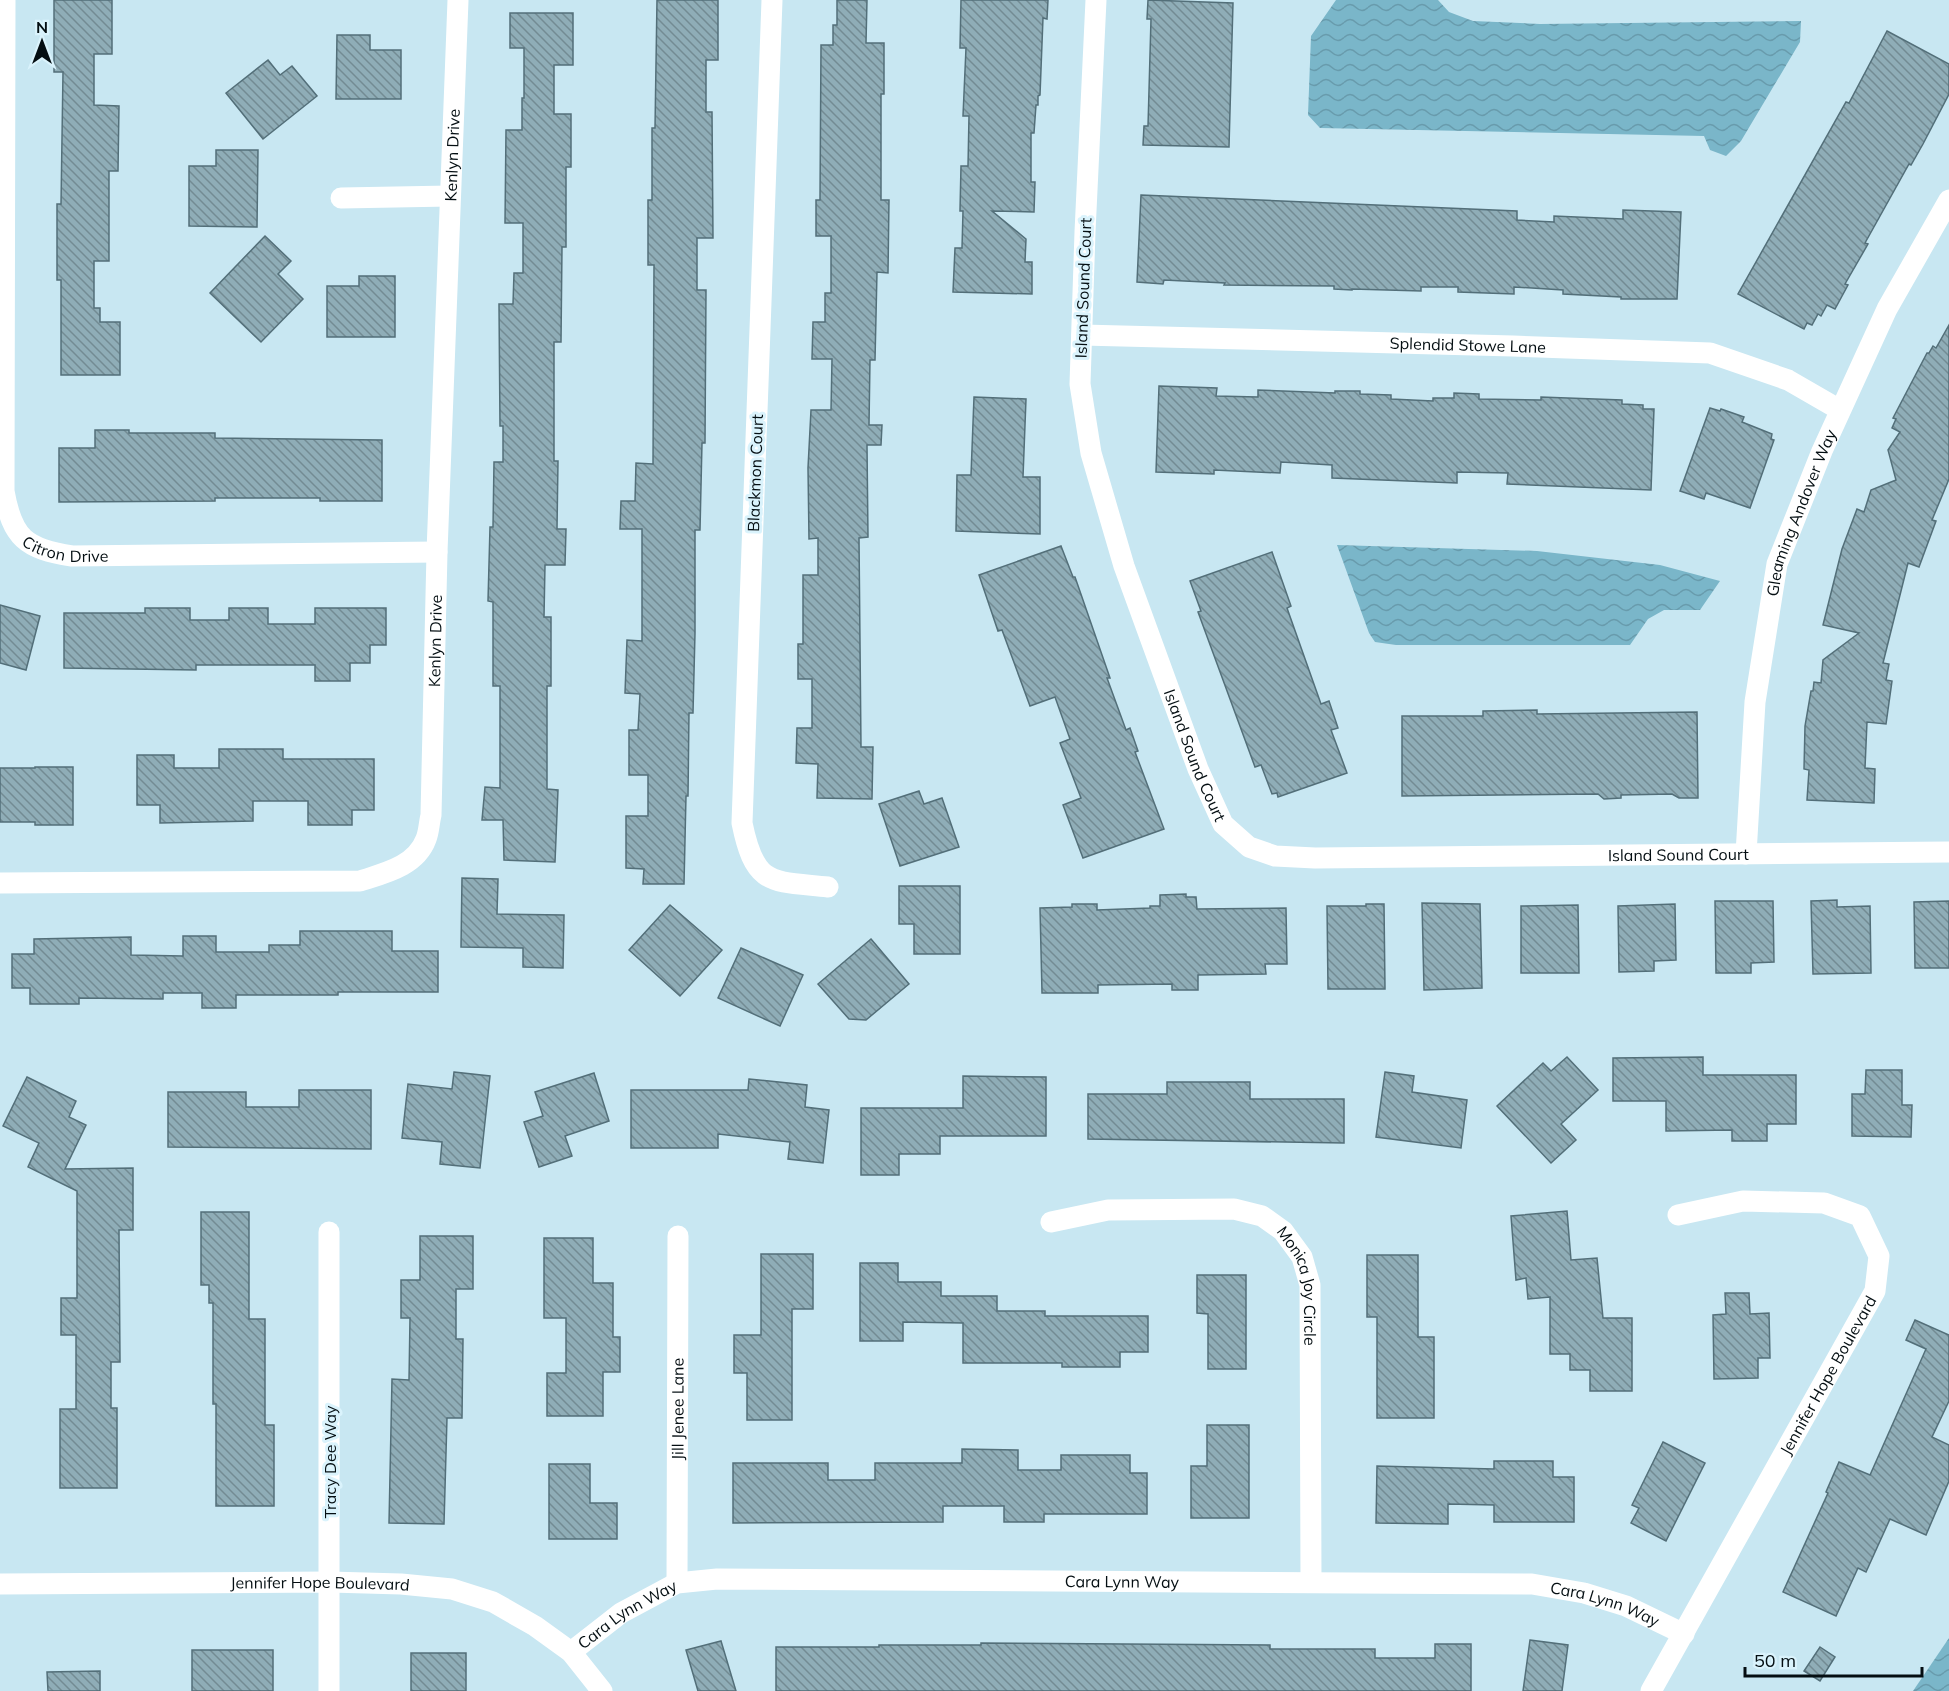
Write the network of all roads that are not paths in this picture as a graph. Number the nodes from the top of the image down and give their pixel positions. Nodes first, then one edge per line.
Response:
1 (5, 0) edge
2 (458, 0) edge
3 (772, 0) edge
4 (1096, 0) edge
5 (450, 196) junction
6 (341, 198) dead end
7 (1949, 200) edge
8 (1082, 335) junction
9 (1840, 410) junction
10 (437, 552) junction
11 (1949, 852) edge
12 (1746, 854) junction
13 (0, 883) edge
14 (828, 887) dead end
15 (1678, 1215) dead end
16 (1051, 1222) dead end
17 (330, 1232) dead end
18 (678, 1236) dead end
19 (1311, 1581) junction
20 (330, 1582) junction
21 (677, 1582) junction
22 (0, 1584) edge
23 (1684, 1634) junction
24 (571, 1652) junction
25 (329, 1691) edge
26 (602, 1691) edge
27 (1651, 1691) edge

1 - 10 street, Citron Drive
2 - 5 street, Kenlyn Drive
3 - 14 street, Blackmon Court
4 - 8 street, Island Sound Court
5 - 6 street
5 - 10 street, Kenlyn Drive
7 - 9 street, Gleaming Andover Way
8 - 9 street, Splendid Stowe Lane
8 - 12 street, Island Sound Court
9 - 12 street, Gleaming Andover Way
10 - 13 street, Kenlyn Drive
11 - 12 street, Island Sound Court
15 - 23 street, Jennifer Hope Boulevard
16 - 19 street, Monica Joy Circle
17 - 20 street, Tracy Dee Way
18 - 21 street, Jill Jenee Lane
19 - 21 street, Cara Lynn Way
19 - 23 street, Cara Lynn Way
20 - 22 street, Jennifer Hope Boulevard
20 - 24 street, Jennifer Hope Boulevard
20 - 25 street, Tracy Dee Way
21 - 24 street, Cara Lynn Way
23 - 27 street, Jennifer Hope Boulevard
24 - 26 street, Jennifer Hope Boulevard

